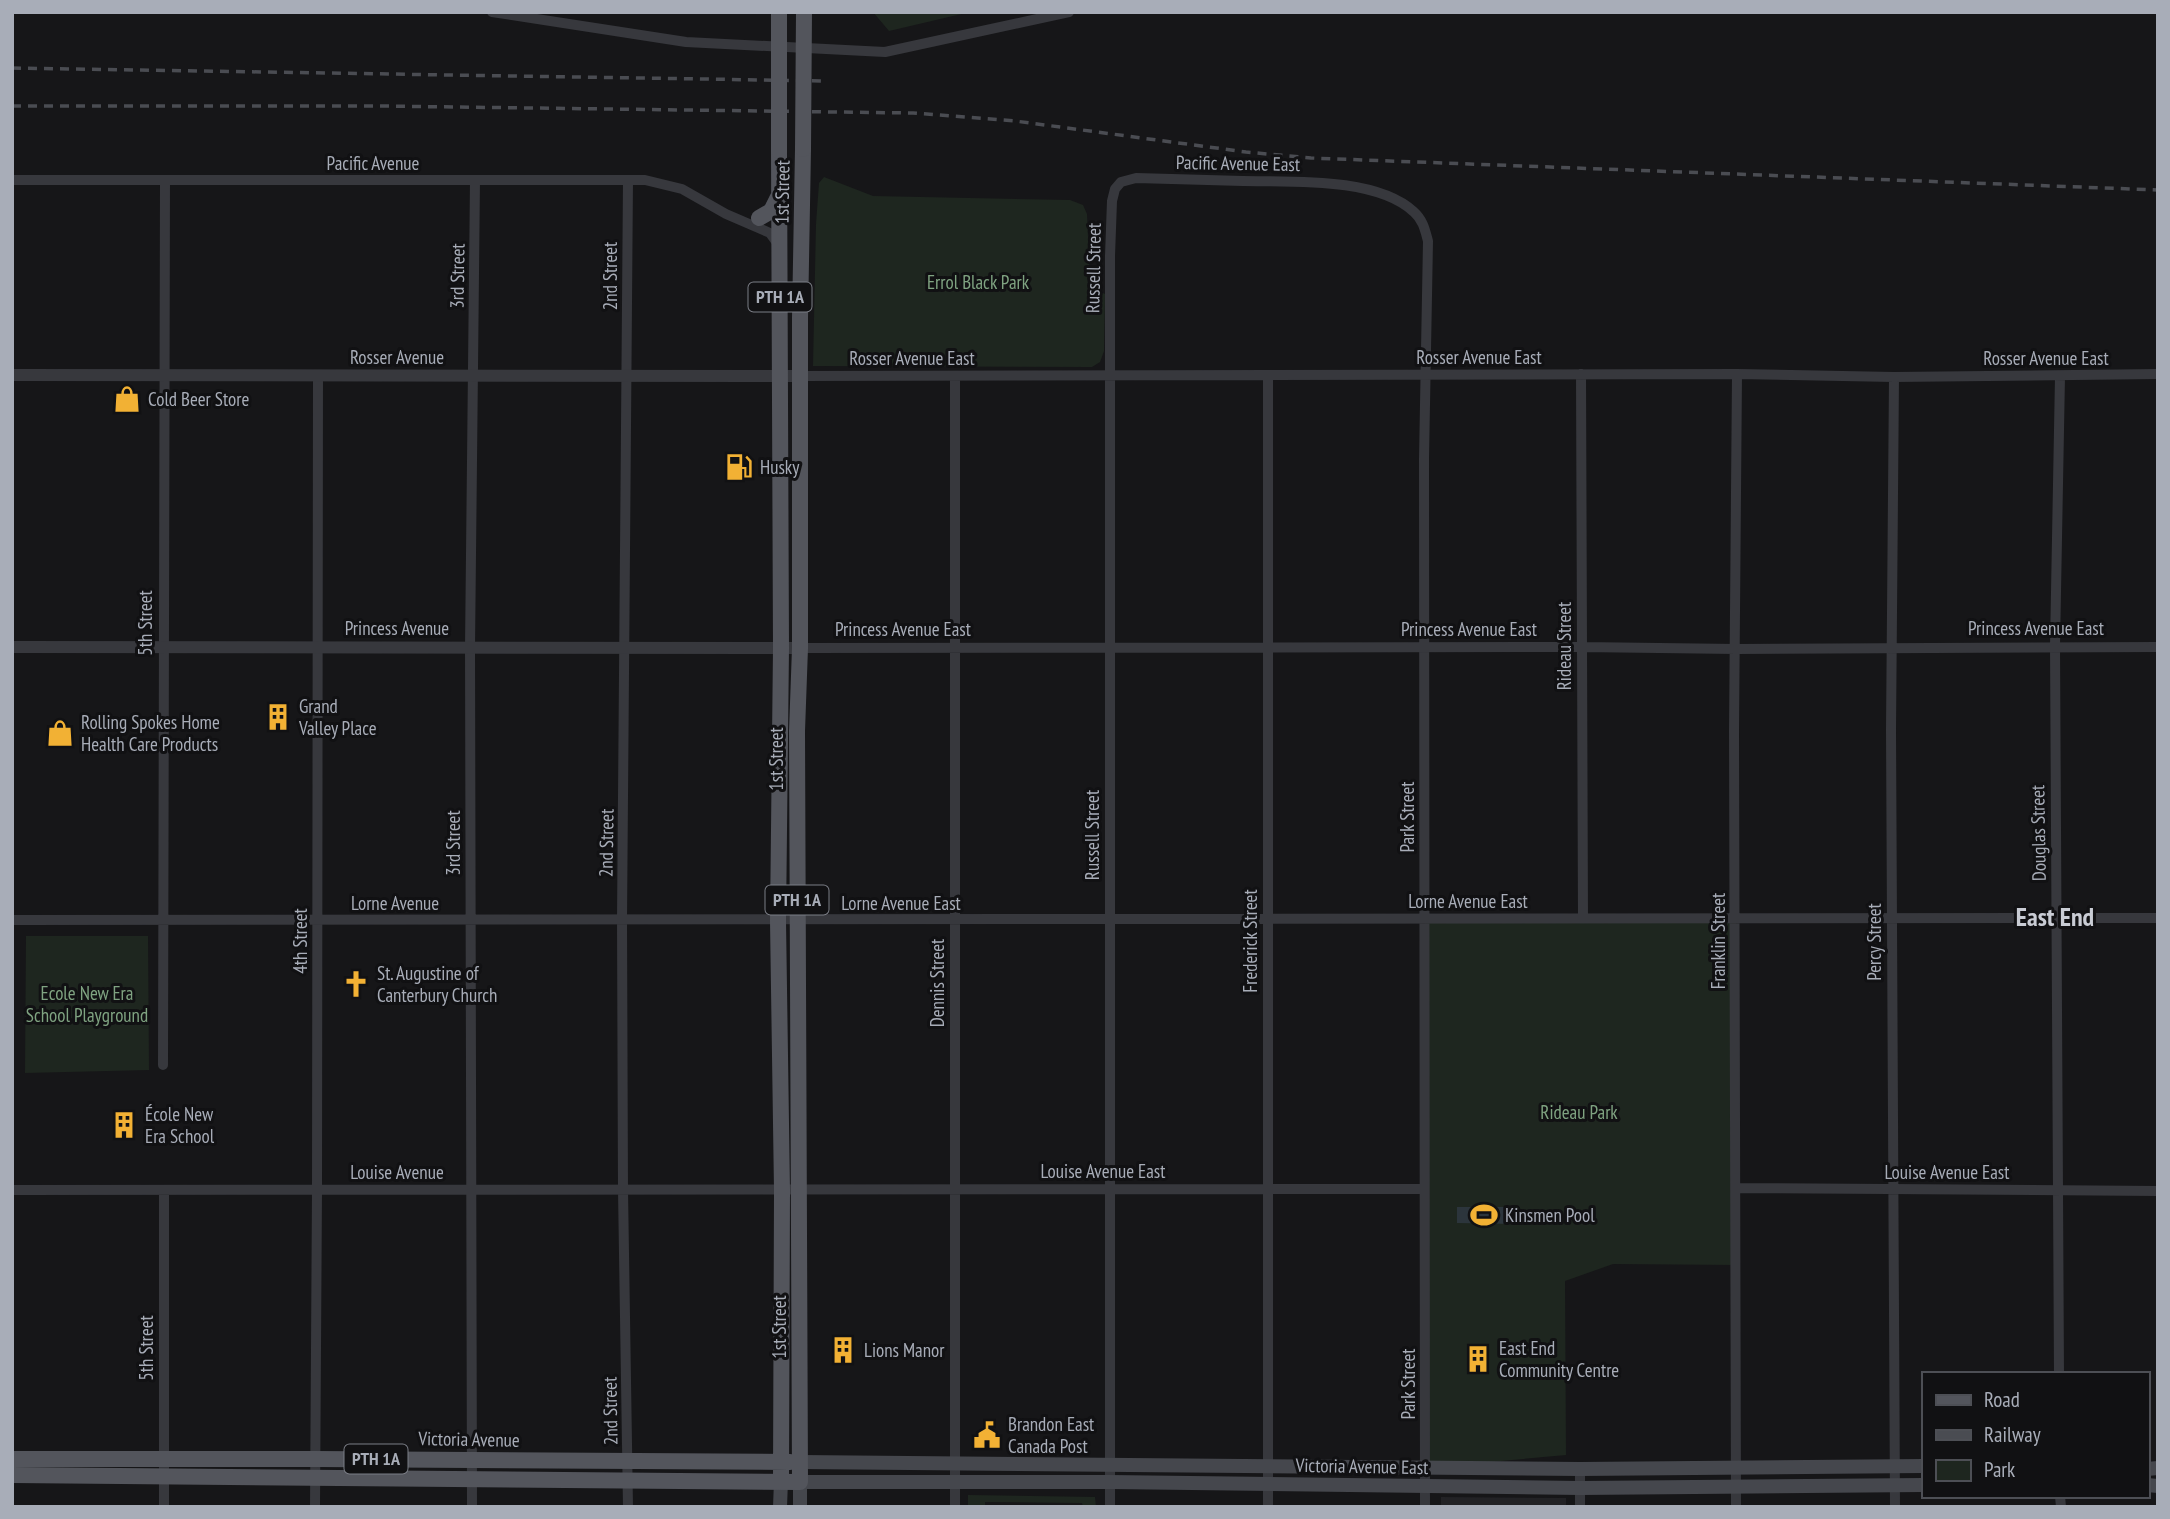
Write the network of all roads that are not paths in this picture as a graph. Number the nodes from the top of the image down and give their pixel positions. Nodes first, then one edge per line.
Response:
1 (492, 12) edge
2 (779, 12) edge
3 (804, 12) edge
4 (1069, 12) edge
5 (1136, 178) joint
6 (12, 180) edge
7 (475, 180) junction
8 (628, 180) junction
9 (165, 181) junction
10 (1339, 184) joint
11 (779, 188) junction
12 (726, 214) junction
13 (759, 218) junction
14 (780, 219) junction
15 (780, 255) junction
16 (800, 318) junction
17 (1581, 374) junction
18 (1737, 374) junction
19 (2158, 374) edge
20 (12, 375) edge
21 (1425, 375) junction
22 (164, 376) junction
23 (318, 376) junction
24 (474, 376) junction
25 (628, 376) junction
26 (781, 376) junction
27 (800, 376) junction
28 (955, 376) junction
29 (1110, 376) junction
30 (1268, 376) junction
31 (2060, 376) junction
32 (1894, 377) junction
33 (2055, 646) junction
34 (12, 647) edge
35 (1582, 647) junction
36 (2158, 647) edge
37 (163, 648) junction
38 (316, 648) junction
39 (470, 648) junction
40 (626, 648) junction
41 (781, 648) junction
42 (800, 648) junction
43 (1110, 648) junction
44 (1268, 648) junction
45 (955, 649) junction
46 (1424, 649) junction
47 (1736, 649) junction
48 (1893, 649) junction
49 (1425, 918) junction
50 (1583, 918) junction
51 (1736, 918) junction
52 (1891, 918) junction
53 (2057, 918) junction
54 (2158, 918) edge
55 (12, 920) edge
56 (162, 920) junction
57 (317, 920) junction
58 (471, 920) junction
59 (622, 920) junction
60 (955, 920) junction
61 (1109, 920) junction
62 (1267, 920) junction
63 (778, 921) junction
64 (797, 921) junction
65 (163, 1065) dead end
66 (955, 1188) junction
67 (1736, 1188) junction
68 (1111, 1189) junction
69 (1267, 1189) junction
70 (1424, 1189) junction
71 (1892, 1189) junction
72 (12, 1190) edge
73 (164, 1190) junction
74 (317, 1190) junction
75 (472, 1190) junction
76 (623, 1190) junction
77 (782, 1190) junction
78 (800, 1190) junction
79 (2058, 1190) junction
80 (2158, 1191) edge
81 (2059, 1372) edge
82 (163, 1459) junction
83 (316, 1459) junction
84 (12, 1460) edge
85 (472, 1460) junction
86 (628, 1461) junction
87 (781, 1462) junction
88 (800, 1462) junction
89 (955, 1463) junction
90 (1110, 1464) junction
91 (1268, 1465) junction
92 (1737, 1466) junction
93 (1893, 1466) junction
94 (1922, 1466) edge
95 (1425, 1468) junction
96 (1580, 1469) junction
97 (12, 1475) edge
98 (164, 1477) junction
99 (315, 1478) junction
100 (472, 1478) junction
101 (628, 1480) junction
102 (781, 1481) junction
103 (800, 1482) junction
104 (955, 1482) junction
105 (1110, 1482) junction
106 (1268, 1483) junction
107 (1922, 1485) edge
108 (1895, 1486) junction
109 (1425, 1487) junction
110 (1580, 1488) junction
111 (1736, 1488) junction
112 (164, 1507) edge
113 (315, 1507) edge
114 (472, 1507) edge
115 (628, 1507) edge
116 (780, 1507) edge
117 (800, 1507) edge
118 (955, 1507) edge
119 (1110, 1507) edge
120 (1268, 1507) edge
121 (1425, 1507) edge
122 (1580, 1507) edge
123 (1736, 1507) edge
124 (1895, 1507) edge

1 - 4 street
2 - 11 main road, 1st Street / PTH 1A, bridge
3 - 16 main road, 1st Street, bridge
5 - 10 street, Pacific Avenue East
5 - 29 street, Russell Street
6 - 9 street, Pacific Avenue
7 - 8 street, Pacific Avenue
7 - 9 street, Pacific Avenue
7 - 24 street, 3rd Street
8 - 12 street, Pacific Avenue
8 - 25 street, 2nd Street
9 - 22 street, 5th Street
10 - 21 street, Park Street
11 - 13 main road
11 - 14 main road, 1st Street / PTH 1A
12 - 13 street, Pacific Avenue
12 - 15 street, Pacific Avenue
13 - 14 street, Pacific Avenue
14 - 15 main road, 1st Street / PTH 1A
14 - 16 main road
15 - 26 main road, 1st Street / PTH 1A
16 - 27 main road, 1st Street / PTH 1A
17 - 18 street, Rosser Avenue East
17 - 21 street, Rosser Avenue East
17 - 35 street, Rideau Street
18 - 32 street, Rosser Avenue East
18 - 47 street, Franklin Street
19 - 31 street, Rosser Avenue East
20 - 22 street, Rosser Avenue
21 - 30 street, Rosser Avenue East
21 - 46 street, Park Street
22 - 23 street, Rosser Avenue
22 - 37 street, 5th Street
23 - 24 street, Rosser Avenue
23 - 38 street, 4th Street
24 - 25 street, Rosser Avenue
24 - 39 street, 3rd Street
25 - 26 street, Rosser Avenue
25 - 40 street, 2nd Street
26 - 27 street, Rosser Avenue
26 - 41 main road, 1st Street / PTH 1A
27 - 28 street, Rosser Avenue East
27 - 42 main road, 1st Street / PTH 1A
28 - 29 street, Rosser Avenue East
28 - 45 street, Dennis Street
29 - 30 street, Rosser Avenue East
29 - 43 street, Russell Street
30 - 44 street, Frederick Street
31 - 32 street, Rosser Avenue East
31 - 33 street, Douglas Street
32 - 48 street, Percy Street
33 - 36 street, Princess Avenue East
33 - 48 street, Princess Avenue East
33 - 53 street, Douglas Street
34 - 37 street, Princess Avenue
35 - 46 street, Princess Avenue East
35 - 47 street, Princess Avenue East
35 - 50 street, Rideau Street
37 - 38 street, Princess Avenue
37 - 56 street, 5th Street
38 - 39 street, Princess Avenue
38 - 57 street, 4th Street
39 - 40 street, Princess Avenue
39 - 58 street, 3rd Street
40 - 41 street, Princess Avenue
40 - 59 street, 2nd Street
41 - 42 street, Princess Avenue East
41 - 63 main road, 1st Street / PTH 1A
42 - 45 street, Princess Avenue East
42 - 64 main road, 1st Street / PTH 1A
43 - 44 street, Princess Avenue East
43 - 45 street, Princess Avenue East
43 - 61 street, Russell Street
44 - 46 street, Princess Avenue East
44 - 62 street, Frederick Street
45 - 60 street, Dennis Street
46 - 49 street, Park Street
47 - 48 street, Princess Avenue East
47 - 51 street, Franklin Street
48 - 52 street, Percy Street
49 - 50 street, Lorne Avenue East
49 - 62 street, Lorne Avenue East
49 - 70 street, Park Street
50 - 51 street, Lorne Avenue East
51 - 52 street, Lorne Avenue East
51 - 67 street, Franklin Street
52 - 53 street, Lorne Avenue East
52 - 71 street, Percy Street
53 - 54 street, Lorne Avenue East
53 - 79 street, Douglas Street
55 - 56 street, Lorne Avenue
56 - 57 street, Lorne Avenue
56 - 65 street, 5th Street
57 - 58 street, Lorne Avenue
57 - 74 street, 4th Street
58 - 59 street, Lorne Avenue
58 - 75 street, 3rd Street
59 - 63 street, Lorne Avenue
59 - 76 street, 2nd Street
60 - 61 street, Lorne Avenue East
60 - 64 street, Lorne Avenue East
60 - 66 street, Dennis Street
61 - 62 street, Lorne Avenue East
61 - 68 street, Russell Street
62 - 69 street, Frederick Street
63 - 64 street, Lorne Avenue East
63 - 77 main road, 1st Street / PTH 1A
64 - 78 main road, 1st Street / PTH 1A
66 - 68 street, Louise Avenue East
66 - 78 street, Louise Avenue East
66 - 89 street, Dennis Street
67 - 71 street, Louise Avenue East
67 - 92 street, Franklin Street
68 - 69 street, Louise Avenue East
68 - 90 street, Russell Street
69 - 70 street, Louise Avenue East
69 - 91 street, Frederick Street
70 - 95 street, Park Street
71 - 79 street, Louise Avenue East
71 - 93 street, Percy Street
72 - 73 street, Louise Avenue
73 - 74 street, Louise Avenue
73 - 82 street, 5th Street
74 - 75 street, Louise Avenue
74 - 83 street, 4th Street
75 - 76 street, Louise Avenue
75 - 85 street, 3rd Street
76 - 77 street, Louise Avenue
76 - 86 street, 2nd Street
77 - 78 street, Louise Avenue East
77 - 87 main road, 1st Street / PTH 1A
78 - 88 main road, 1st Street / PTH 1A
79 - 80 street, Louise Avenue East
79 - 81 street, Douglas Street
82 - 83 main road, Victoria Avenue / PTH 1A
82 - 84 main road, Victoria Avenue / PTH 1A
82 - 98 street, 5th Street
83 - 85 main road, Victoria Avenue / PTH 1A
83 - 99 street, 4th Street
85 - 86 main road, Victoria Avenue / PTH 1A
85 - 100 street, 3rd Street
86 - 87 main road, Victoria Avenue / PTH 1A
86 - 101 street, 2nd Street
87 - 88 main road, Victoria Avenue / PTH 1A
87 - 102 main road, 1st Street / PTH 1A
88 - 89 main road, Victoria Avenue East
88 - 103 main road, 1st Street / PTH 1A
89 - 90 main road, Victoria Avenue East
89 - 104 street, Dennis Street
90 - 91 main road, Victoria Avenue East
90 - 105 street, Russell Street
91 - 95 main road, Victoria Avenue East
91 - 106 street, Frederick Street
92 - 93 main road, Victoria Avenue East
92 - 96 main road, Victoria Avenue East
92 - 111 street, Franklin Street
93 - 94 main road, Victoria Avenue East
93 - 108 street, Percy Street
95 - 96 main road, Victoria Avenue East
95 - 109 street, Park Street
96 - 110 street
97 - 98 main road, Victoria Avenue / PTH 1A
98 - 99 main road, Victoria Avenue / PTH 1A
98 - 112 street, 5th Street
99 - 100 main road, Victoria Avenue / PTH 1A
99 - 113 street, 4th Street
100 - 101 main road, Victoria Avenue / PTH 1A
100 - 114 street, 3rd Street
101 - 102 main road, Victoria Avenue / PTH 1A
101 - 115 street, 2nd Street
102 - 103 main road, Victoria Avenue / PTH 1A
102 - 116 main road, 1st Street
103 - 104 main road, Victoria Avenue East
103 - 117 main road, 1st Street
104 - 105 main road, Victoria Avenue East
104 - 118 street, Dennis Street
105 - 106 main road, Victoria Avenue East
105 - 119 street, Russell Street
106 - 109 main road, Victoria Avenue East
106 - 120 street, Frederick Street
107 - 108 main road, Victoria Avenue East
108 - 111 main road, Victoria Avenue East
108 - 124 street, Percy Street
109 - 110 main road, Victoria Avenue East
109 - 121 street, Park Street
110 - 111 main road, Victoria Avenue East
110 - 122 street
111 - 123 street, Franklin Street

